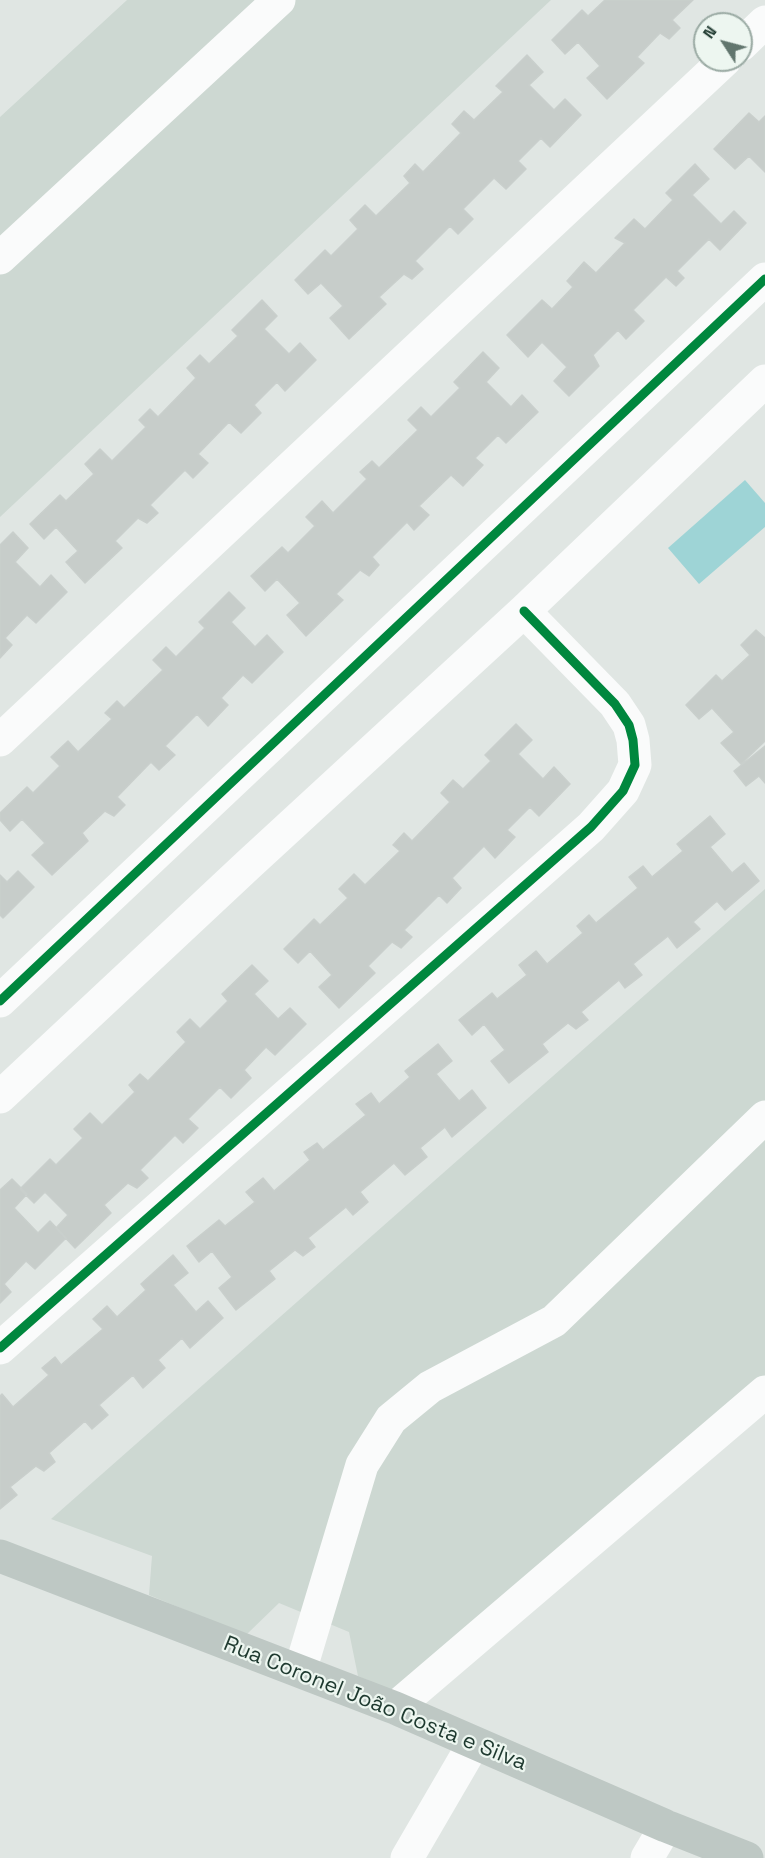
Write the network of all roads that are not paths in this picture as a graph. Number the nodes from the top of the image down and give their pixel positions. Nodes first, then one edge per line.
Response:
1 (279, 0) edge
2 (765, 22) edge
3 (753, 34) edge
4 (712, 72) edge
5 (0, 258) edge
6 (765, 279) edge
7 (765, 381) edge
8 (524, 611) junction
9 (0, 740) edge
10 (0, 1002) edge
11 (0, 1097) edge
12 (765, 1117) edge
13 (0, 1348) edge
14 (761, 1403) edge
15 (0, 1556) edge
16 (300, 1671) junction
17 (395, 1708) junction
18 (474, 1743) junction
19 (666, 1826) junction
20 (407, 1858) edge
21 (647, 1858) edge
22 (747, 1858) edge

1 - 5 street
2 - 3 street
4 - 9 street
6 - 10 street
7 - 8 street
8 - 11 street
8 - 13 street
12 - 16 street
14 - 17 street
15 - 16 main road, Rua Coronel João Costa e Silva
16 - 17 main road, Rua Coronel João Costa e Silva
17 - 18 main road, Rua Coronel João Costa e Silva
18 - 19 main road, Rua Coronel João Costa e Silva
18 - 20 street
19 - 21 street
19 - 22 main road, Rua Coronel João Costa e Silva

